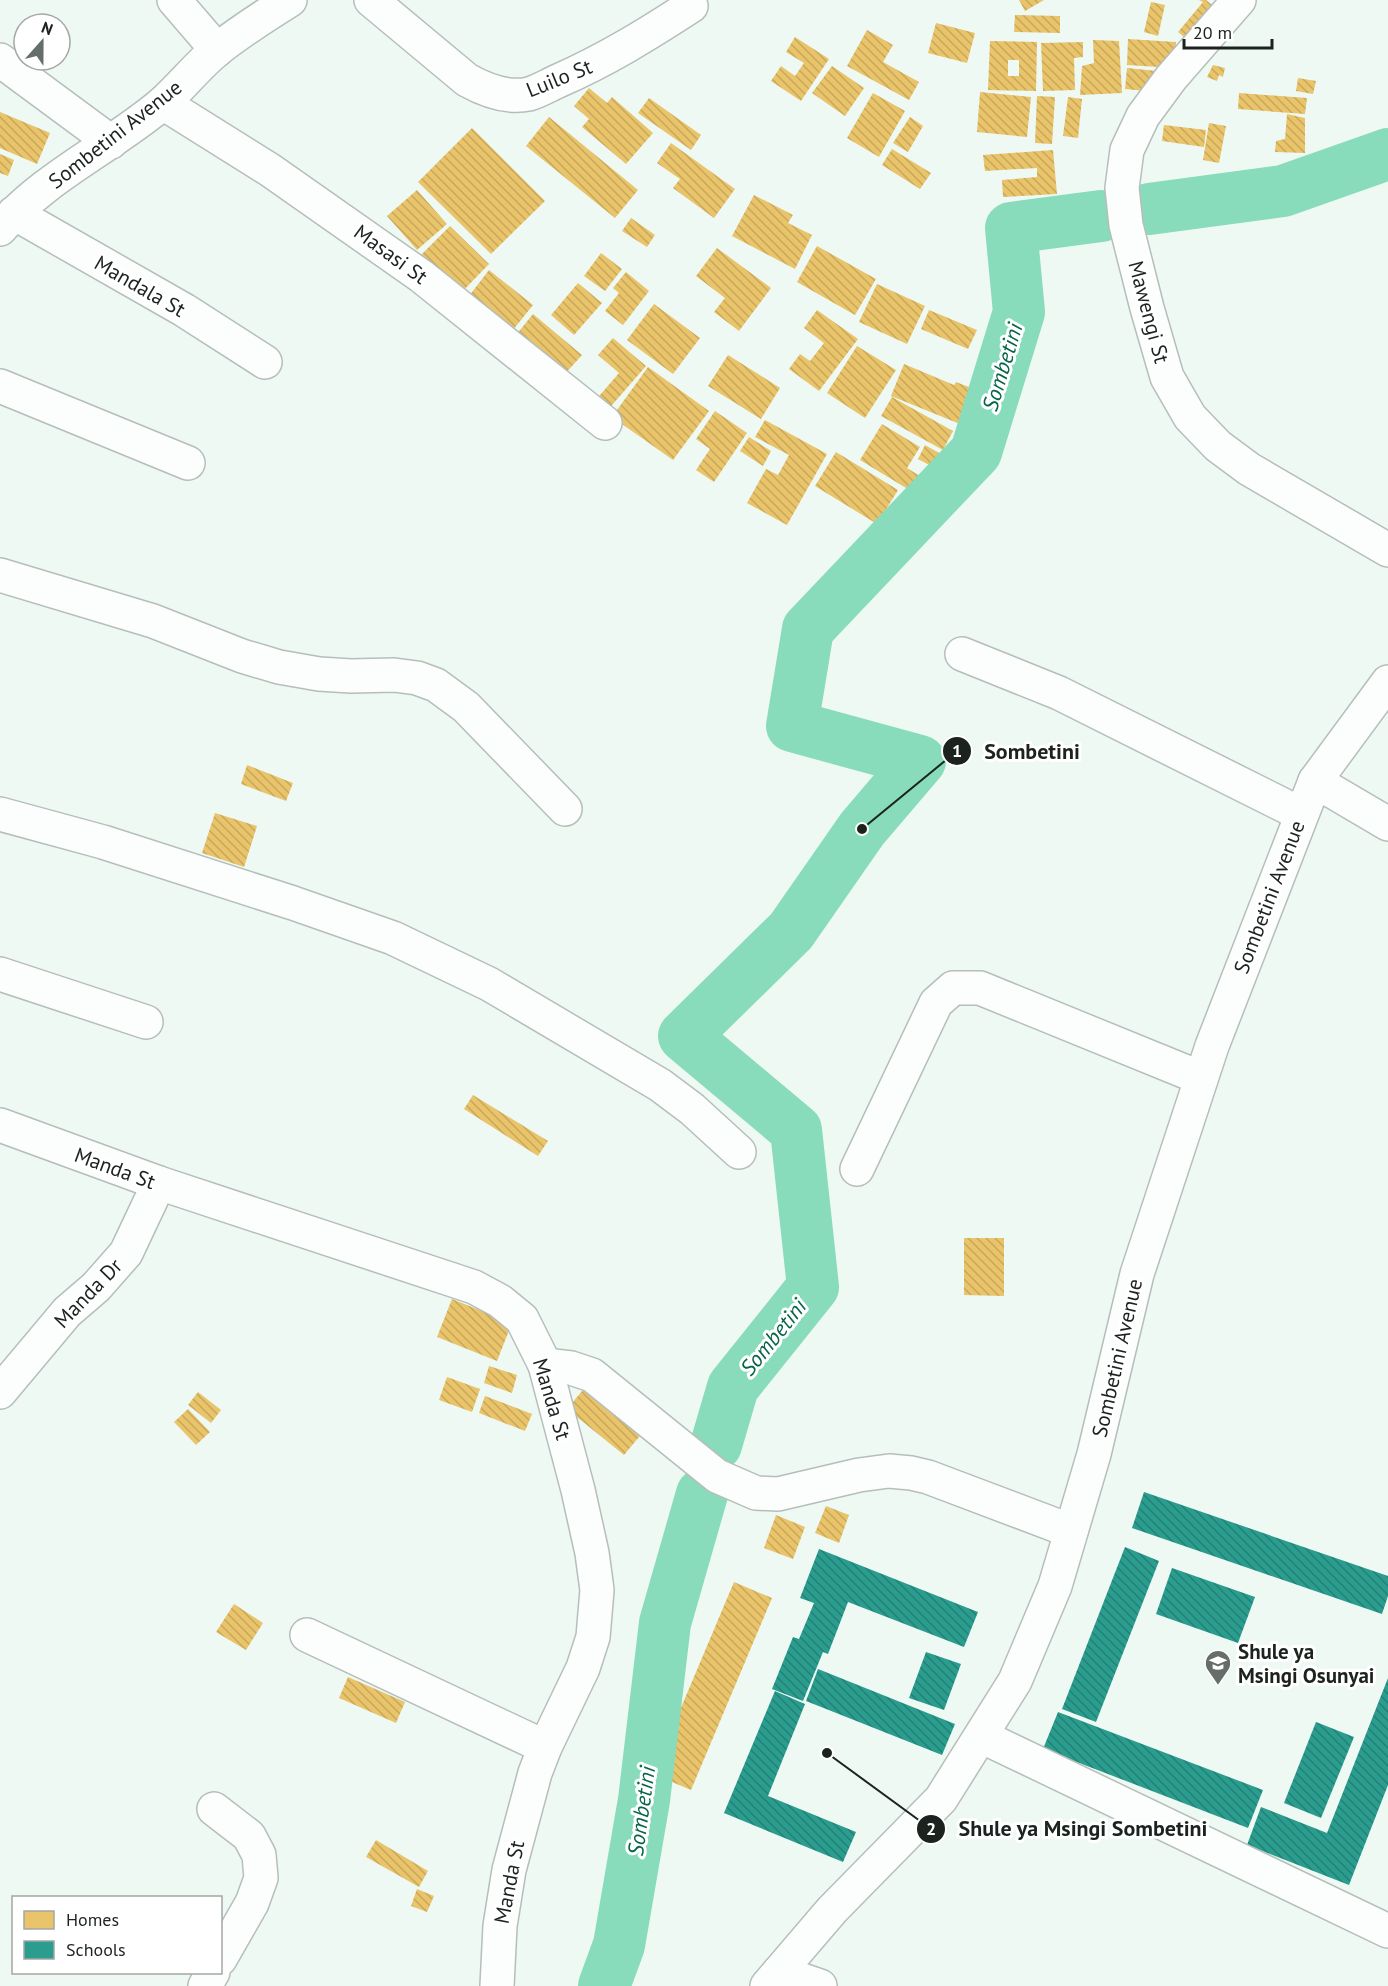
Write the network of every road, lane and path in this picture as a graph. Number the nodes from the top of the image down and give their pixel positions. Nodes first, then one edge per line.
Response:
1 (174, 0) edge
2 (290, 0) edge
3 (371, 0) edge
4 (1239, 0) edge
5 (691, 6) dead end
6 (217, 50) junction
7 (0, 60) edge
8 (163, 103) junction
9 (111, 142) junction
10 (7, 221) edge
11 (265, 362) dead end
12 (0, 386) edge
13 (605, 423) dead end
14 (188, 463) dead end
15 (1388, 550) edge
16 (0, 575) edge
17 (962, 654) dead end
18 (1388, 682) edge
19 (1315, 781) junction
20 (565, 809) dead end
21 (0, 814) edge
22 (1300, 814) junction
23 (1388, 824) edge
24 (0, 974) edge
25 (146, 1022) dead end
26 (1201, 1078) junction
27 (0, 1125) edge
28 (739, 1152) dead end
29 (857, 1169) dead end
30 (159, 1183) junction
31 (545, 1365) junction
32 (0, 1392) edge
33 (1071, 1531) junction
34 (307, 1635) dead end
35 (981, 1736) junction
36 (545, 1747) junction
37 (214, 1809) dead end
38 (1388, 1931) edge
39 (222, 1956) edge
40 (773, 1979) edge
41 (497, 1986) edge
42 (820, 1986) edge

1 - 6 street
2 - 6 street, Sombetini Avenue
3 - 5 street, Luilo St
4 - 15 street, Mawengi St
6 - 8 street, Sombetini Avenue
7 - 9 street
8 - 9 street, Sombetini Avenue
8 - 13 street, Masasi St
9 - 10 street, Sombetini Avenue
10 - 11 street, Mandala St
12 - 14 street
16 - 20 street
17 - 22 street
18 - 19 street, Sombetini Avenue
19 - 22 street, Sombetini Avenue
19 - 23 street
21 - 28 street
22 - 26 street, Sombetini Avenue
24 - 25 street
26 - 29 street
26 - 33 street, Sombetini Avenue
27 - 30 street, Manda St
30 - 31 street, Manda St
30 - 32 street, Manda Dr
31 - 33 street
31 - 36 street, Manda St
33 - 35 street, Sombetini Avenue
34 - 36 street
35 - 38 street
35 - 40 street, Sombetini Avenue
36 - 41 street, Manda St
37 - 39 street
40 - 42 street

